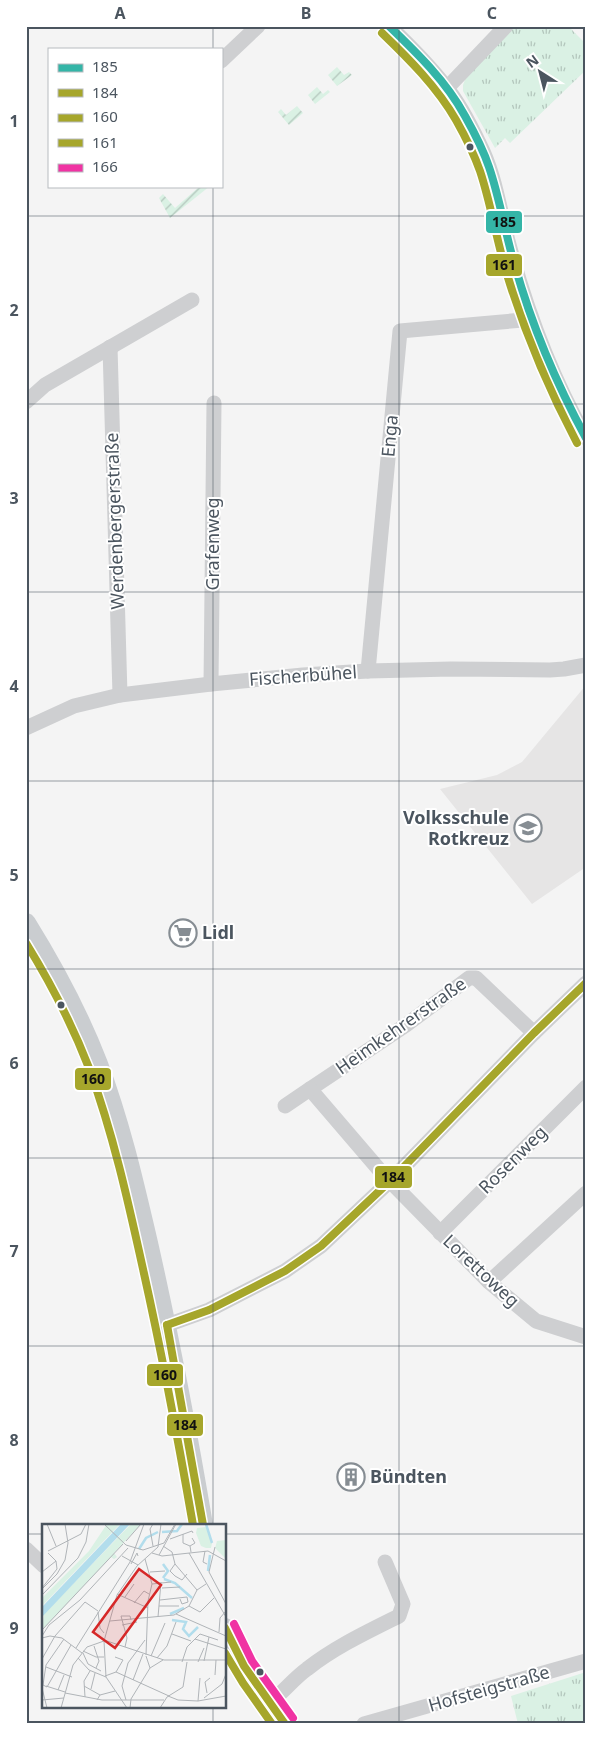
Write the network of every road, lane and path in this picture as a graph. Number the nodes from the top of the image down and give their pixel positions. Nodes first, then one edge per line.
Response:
1 (258, 26) edge
2 (389, 26) edge
3 (506, 26) edge
4 (222, 60) edge
5 (447, 88) junction
6 (192, 300) dead end
7 (531, 318) junction
8 (110, 347) junction
9 (26, 402) edge
10 (214, 403) dead end
11 (586, 438) edge
12 (586, 665) edge
13 (368, 672) junction
14 (211, 684) junction
15 (120, 694) junction
16 (26, 728) edge
17 (26, 923) edge
18 (586, 983) edge
19 (534, 1033) junction
20 (586, 1087) edge
21 (310, 1089) junction
22 (286, 1106) dead end
23 (391, 1180) junction
24 (586, 1193) edge
25 (440, 1233) junction
26 (489, 1282) junction
27 (167, 1325) junction
28 (586, 1337) edge
29 (203, 1524) edge
30 (26, 1549) edge
31 (385, 1562) dead end
32 (42, 1564) edge
33 (226, 1631) edge
34 (586, 1661) edge
35 (269, 1703) junction
36 (285, 1724) edge
37 (364, 1724) edge

1 - 4 street
2 - 5 street
3 - 5 street
5 - 7 street
6 - 8 street
7 - 11 street
7 - 13 street, Enga
8 - 9 street
8 - 15 street, Werdenbergerstraße
10 - 14 street, Grafenweg
12 - 13 street, Fischerbühel
13 - 14 street, Fischerbühel
14 - 15 street, Fischerbühel
15 - 16 street, Fischerbühel
17 - 27 main road
18 - 19 street
19 - 21 street, Heimkehrerstraße
19 - 23 street
20 - 25 street, Rosenweg
21 - 22 street, Heimkehrerstraße
21 - 23 street
23 - 25 street, Lorettoweg
23 - 27 street
24 - 26 street
25 - 26 street, Lorettoweg
26 - 28 street, Lorettoweg
27 - 29 main road
30 - 32 street
31 - 35 street
33 - 35 main road
34 - 37 street, Hofsteigstraße
35 - 36 main road

